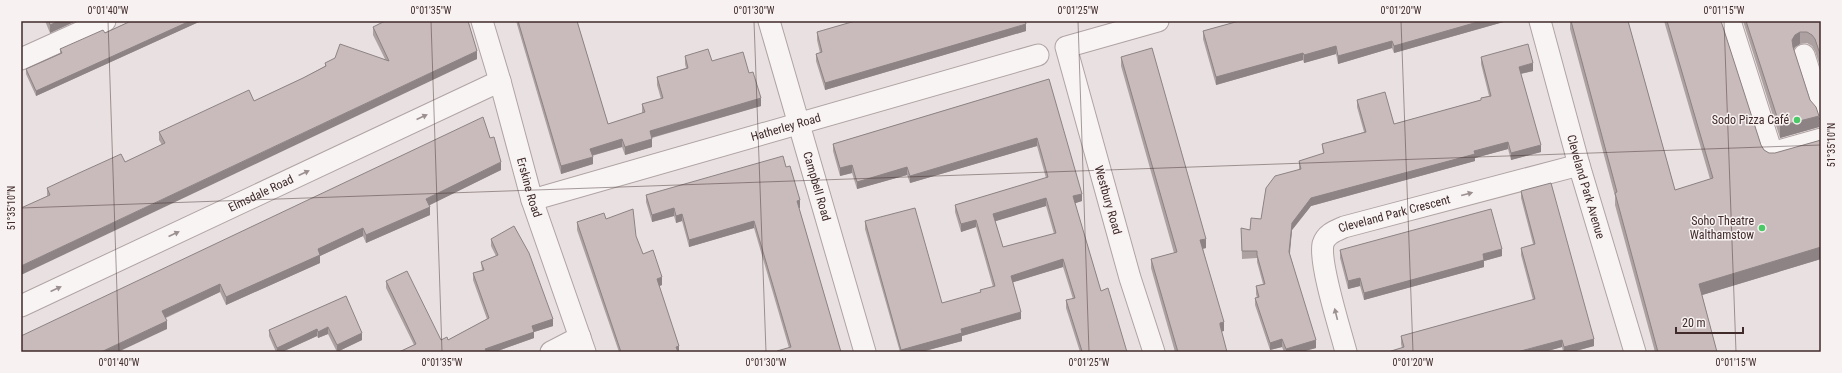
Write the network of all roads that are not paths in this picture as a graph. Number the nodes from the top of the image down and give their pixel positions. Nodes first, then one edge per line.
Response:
1 (105, 21) edge
2 (482, 21) edge
3 (769, 21) edge
4 (1158, 21) edge
5 (1540, 21) edge
6 (1730, 21) edge
7 (1038, 55) dead end
8 (1804, 55) dead end
9 (21, 59) edge
10 (500, 80) junction
11 (1821, 108) edge
12 (798, 125) junction
13 (1821, 139) edge
14 (1579, 165) junction
15 (532, 200) junction
16 (21, 306) edge
17 (583, 345) edge
18 (551, 352) edge
19 (865, 352) edge
20 (1154, 352) edge
21 (1346, 352) edge
22 (1635, 352) edge

1 - 9 street
2 - 10 street, Erskine Road
3 - 12 street, Campbell Road
4 - 20 street, Westbury Road
5 - 14 street, Cleveland Park Avenue
6 - 13 street
7 - 12 street, Hatherley Road
8 - 11 street
10 - 15 street, Erskine Road
16 -> 10 street, Elmsdale Road
12 - 15 street, Hatherley Road
12 - 19 street, Campbell Road
21 -> 14 street, Cleveland Park Crescent
14 - 22 street, Cleveland Park Avenue
15 - 17 street, Erskine Road
17 - 18 street

